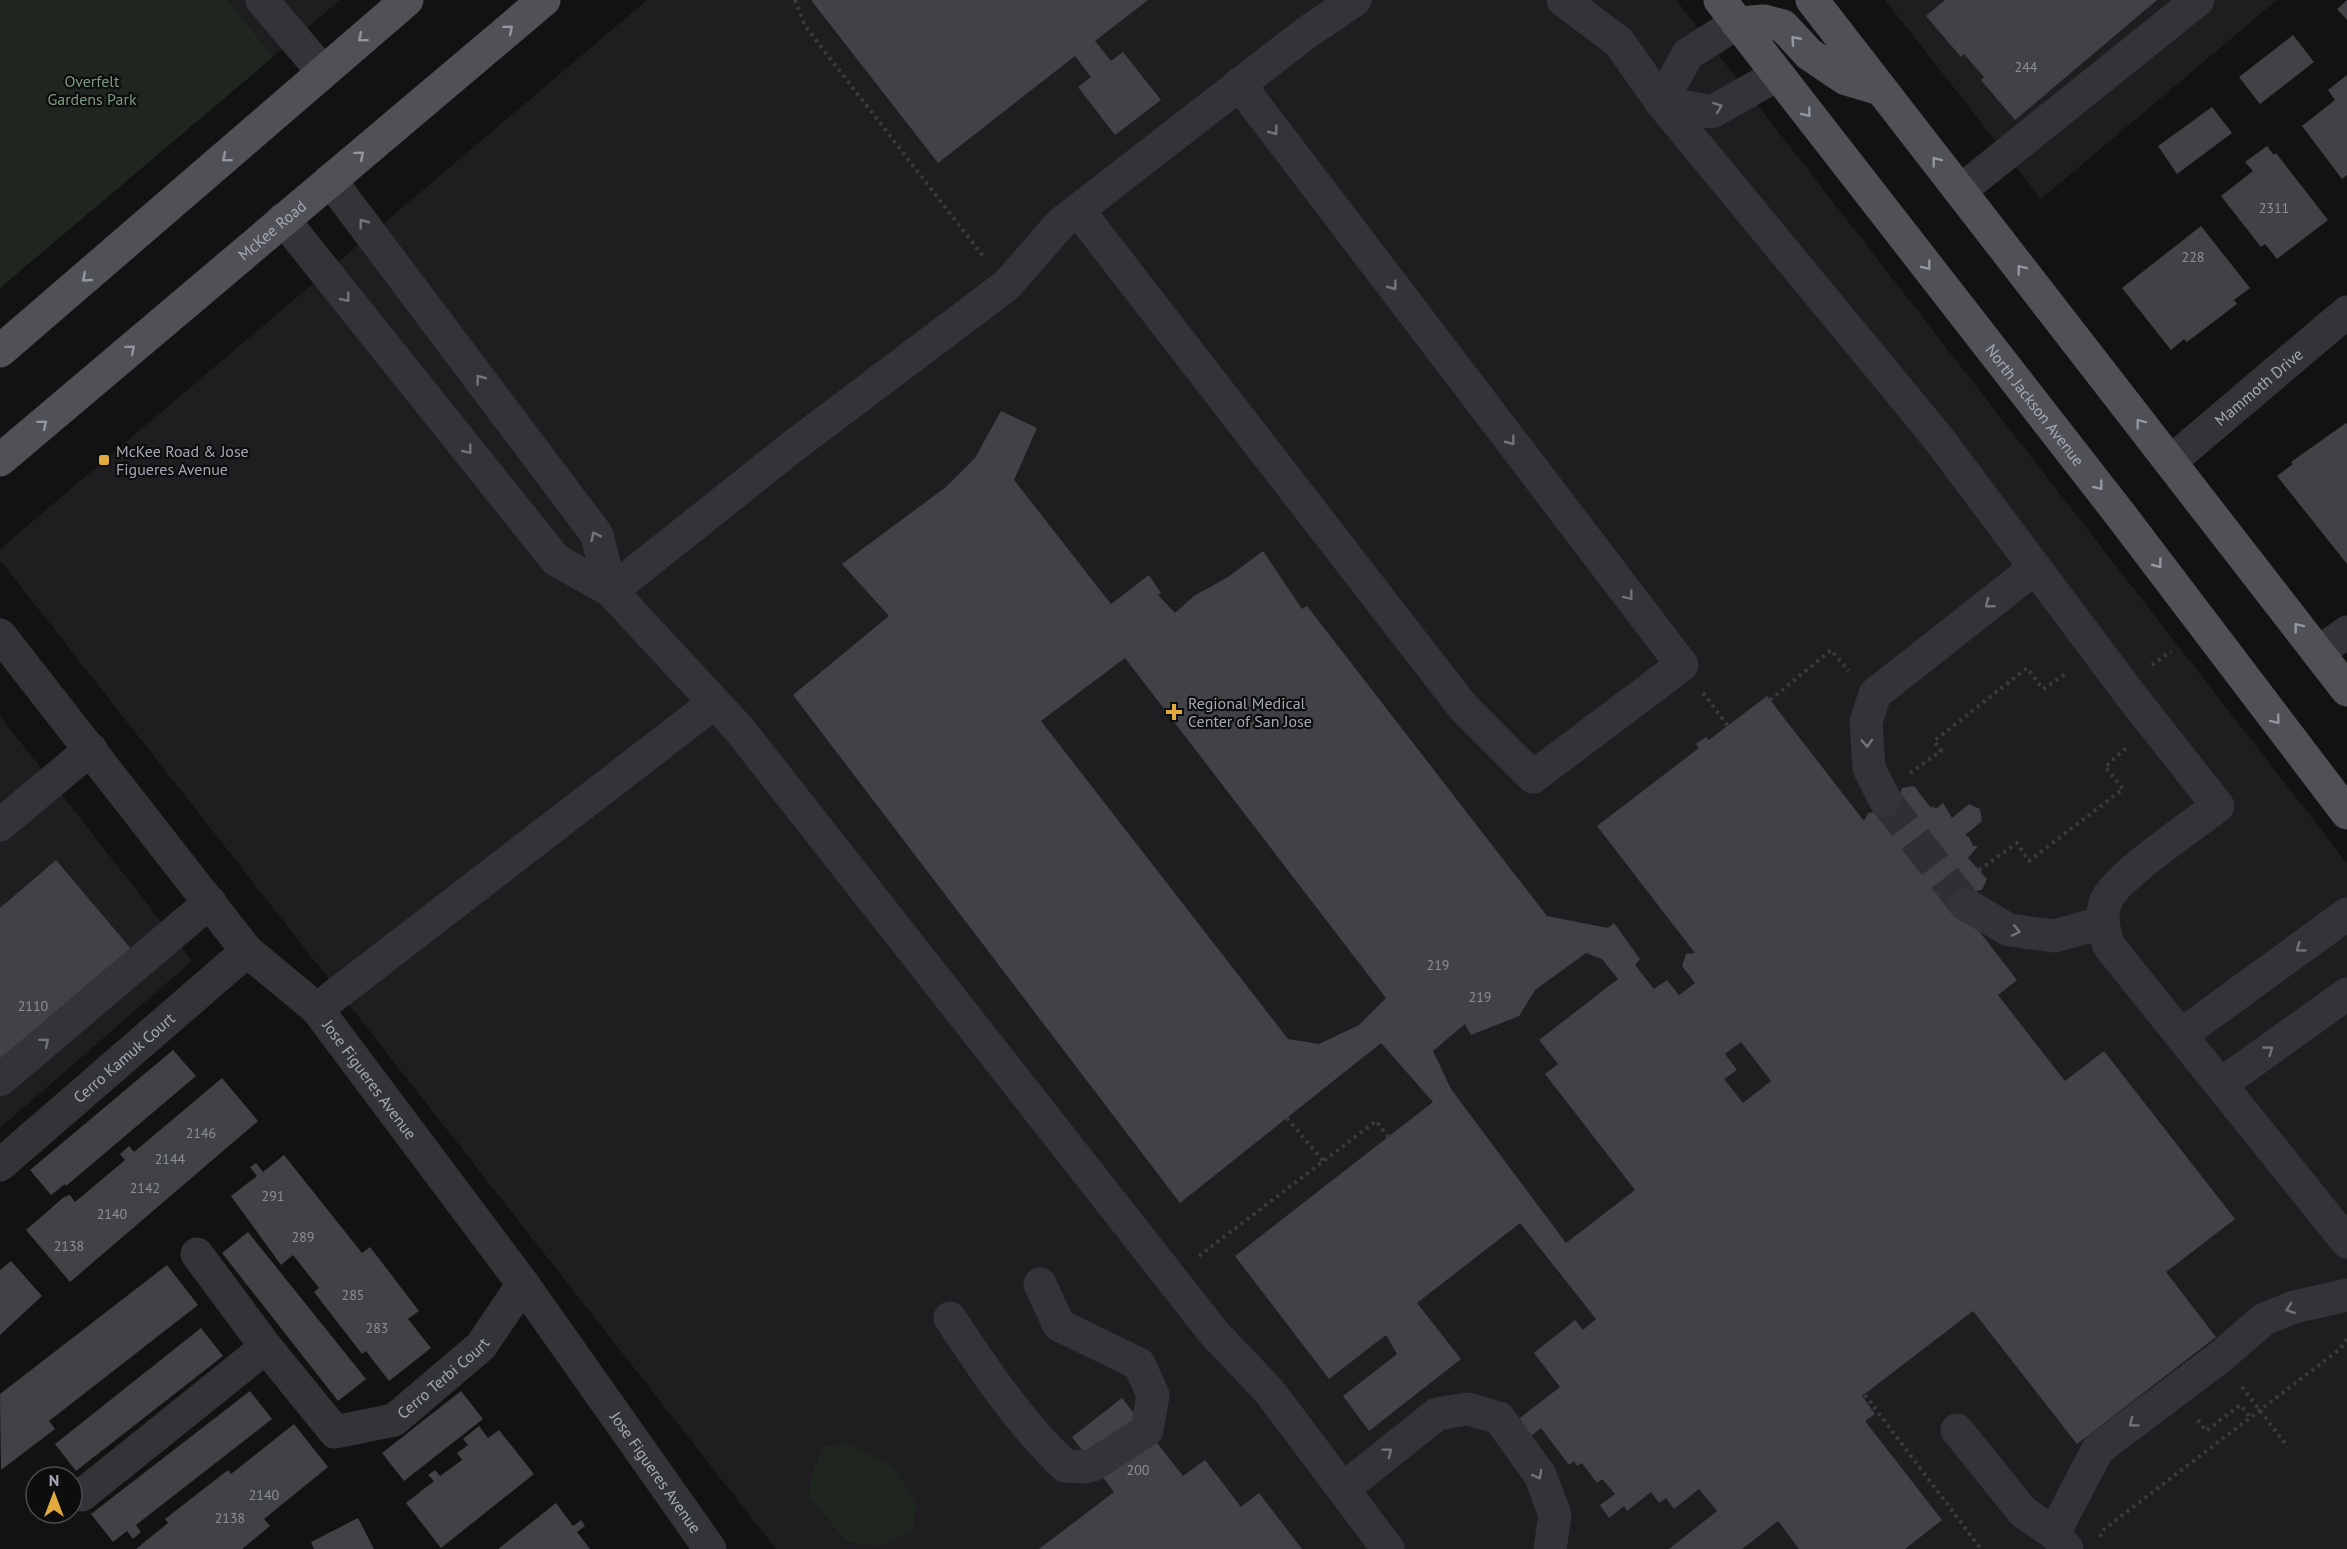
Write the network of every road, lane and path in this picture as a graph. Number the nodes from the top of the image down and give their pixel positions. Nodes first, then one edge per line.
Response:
1 (262, 0) edge
2 (407, 0) edge
3 (544, 0) edge
4 (795, 0) edge
5 (1355, 0) edge
6 (1563, 0) edge
7 (2198, 0) edge
8 (1814, 1) edge
9 (1728, 11) edge
10 (323, 72) junction
11 (1777, 75) junction
12 (1239, 84) junction
13 (1880, 89) junction
14 (1661, 102) junction
15 (330, 180) junction
16 (1960, 191) junction
17 (1078, 210) junction
18 (283, 219) junction
19 (987, 260) dead end
20 (2342, 325) edge
21 (0, 351) edge
22 (0, 460) edge
23 (2170, 462) junction
24 (2035, 568) junction
25 (612, 591) junction
26 (2347, 632) edge
27 (0, 635) edge
28 (2318, 652) junction
29 (1855, 679) dead end
30 (2073, 682) dead end
31 (2347, 690) edge
32 (1770, 700) dead end
33 (714, 703) junction
34 (2120, 741) dead end
35 (91, 749) junction
36 (1908, 774) dead end
37 (1885, 800) tunnel mouth
38 (2347, 813) edge
39 (0, 825) edge
40 (1978, 870) dead end
41 (210, 902) junction
42 (1965, 903) tunnel mouth
43 (2347, 914) edge
44 (2102, 923) junction
45 (248, 951) junction
46 (2347, 994) edge
47 (317, 1009) junction
48 (2181, 1035) junction
49 (0, 1080) edge
50 (2221, 1084) junction
51 (1287, 1118) dead end
52 (1388, 1137) dead end
53 (1323, 1161) junction
54 (0, 1165) edge
55 (2347, 1242) edge
56 (197, 1254) dead end
57 (1191, 1262) dead end
58 (522, 1284) junction
59 (1040, 1284) dead end
60 (2347, 1295) edge
61 (950, 1317) dead end
62 (2347, 1339) edge
63 (266, 1347) junction
64 (2241, 1386) dead end
65 (2246, 1392) dead end
66 (2232, 1393) dead end
67 (1865, 1395) dead end
68 (2259, 1410) junction
69 (2206, 1413) dead end
70 (2250, 1417) junction
71 (1957, 1430) dead end
72 (2288, 1447) dead end
73 (1342, 1489) junction
74 (84, 1493) edge
75 (2100, 1539) dead end
76 (2061, 1541) edge
77 (708, 1548) edge
78 (1388, 1549) edge
79 (1550, 1549) edge
80 (1981, 1549) edge

1 - 10 street
2 -> 10 main road
15 -> 3 main road, McKee Road
4 - 19 path
5 - 12 street
6 - 14 street
7 - 16 street
8 - 13 main road
9 - 11 main road, North Jackson Avenue
13 -> 9 main road
9 - 14 street
10 -> 21 main road
14 -> 11 street
11 -> 38 main road, North Jackson Avenue
12 - 17 street
12 -> 17 street
16 -> 13 main road
14 - 24 street
15 - 18 main road, McKee Road
25 -> 15 street
23 -> 16 main road
17 - 25 street
22 -> 18 main road, McKee Road
18 -> 25 street
20 - 23 street, Mammoth Drive
28 -> 23 main road
24 -> 37 street
24 - 44 street
25 - 33 street
26 - 28 street
27 - 35 street, Jose Figueres Avenue
28 - 31 main road
29 - 32 path
30 - 36 path
33 - 47 street
33 - 73 street
34 - 40 path
35 - 39 street
35 - 41 street, Jose Figueres Avenue
41 - 45 street, Jose Figueres Avenue
49 -> 41 street
42 -> 44 street
43 -> 48 street
44 - 48 street
45 - 47 street, Jose Figueres Avenue
45 - 54 street, Cerro Kamuk Court
50 -> 46 street
47 - 58 street, Jose Figueres Avenue
48 - 50 street
50 - 55 street
51 - 53 path
52 - 53 path
53 - 57 path
56 - 63 street, Cerro Terbi Court
58 - 63 street, Cerro Terbi Court
58 - 77 street, Jose Figueres Avenue
59 - 61 street
60 -> 76 street
62 - 68 path
63 - 74 street
64 - 66 path
65 - 68 path
67 - 80 path
68 - 70 path
68 - 72 path
69 - 70 path
70 - 75 path
71 - 76 street
73 - 78 street
73 -> 79 street

